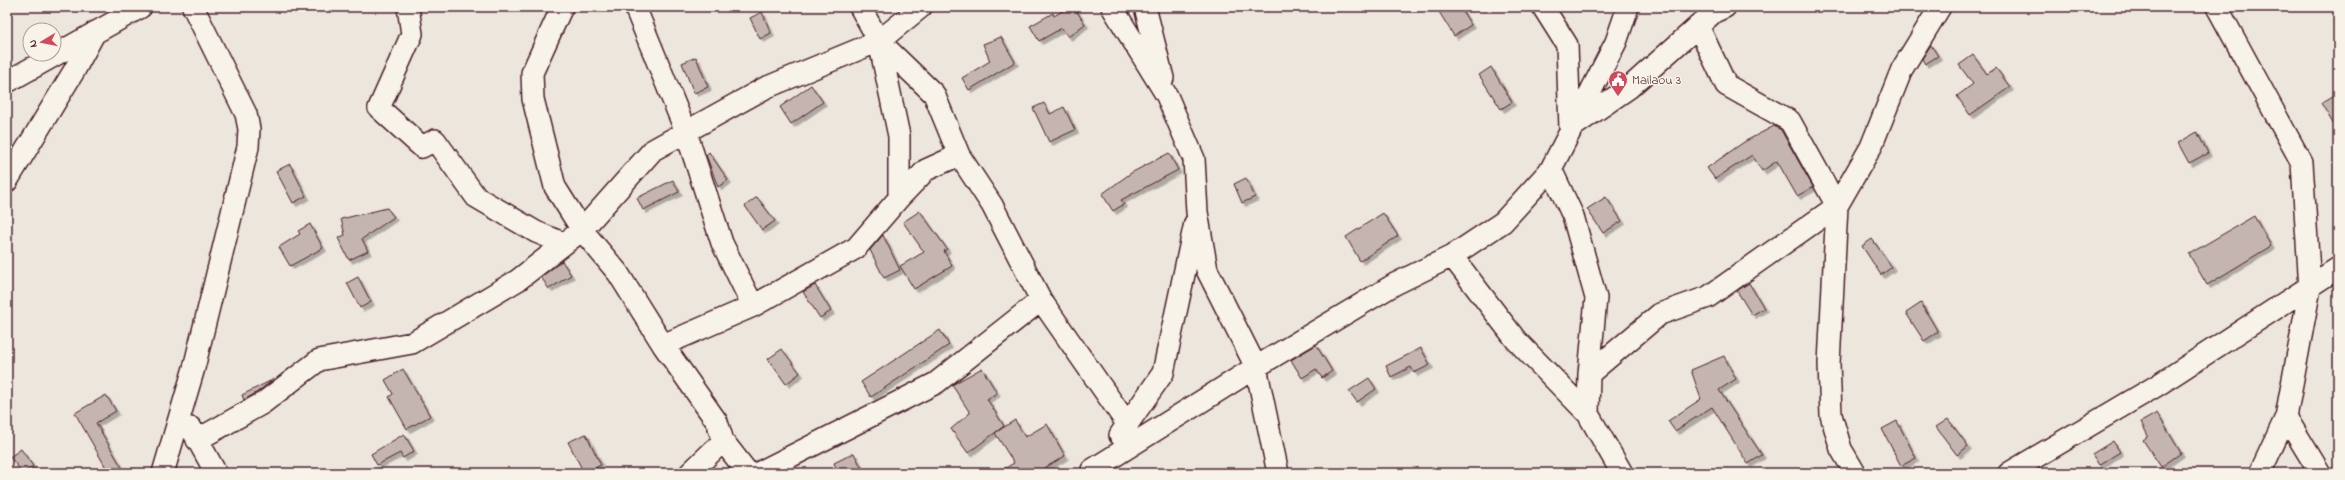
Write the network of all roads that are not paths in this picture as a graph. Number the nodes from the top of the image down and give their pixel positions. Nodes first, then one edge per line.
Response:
1 (141, 7) edge
2 (193, 7) edge
3 (408, 7) edge
4 (562, 7) edge
5 (635, 7) edge
6 (860, 7) edge
7 (921, 7) edge
8 (1112, 7) edge
9 (1145, 7) edge
10 (1543, 7) edge
11 (1628, 7) edge
12 (1725, 7) edge
13 (1940, 7) edge
14 (2217, 7) edge
15 (1698, 26) junction
16 (95, 32) junction
17 (878, 41) junction
18 (7, 82) edge
19 (1167, 96) junction
20 (1570, 128) junction
21 (686, 132) junction
22 (959, 155) junction
23 (1551, 169) junction
24 (7, 181) edge
25 (899, 198) junction
26 (1838, 206) junction
27 (1197, 212) junction
28 (582, 230) junction
29 (563, 243) junction
30 (1452, 256) junction
31 (2338, 268) edge
32 (2310, 288) junction
33 (1041, 300) junction
34 (753, 306) junction
35 (663, 345) junction
36 (1256, 368) junction
37 (1589, 374) junction
38 (183, 407) junction
39 (1588, 414) junction
40 (2286, 417) junction
41 (1128, 425) junction
42 (197, 440) junction
43 (723, 441) junction
44 (1097, 472) edge
45 (163, 473) edge
46 (216, 473) edge
47 (690, 473) edge
48 (748, 473) edge
49 (758, 473) edge
50 (1278, 473) edge
51 (1622, 473) edge
52 (1855, 473) edge
53 (2009, 473) edge
54 (2260, 473) edge
55 (2320, 473) edge

1 - 16 street
2 - 38 street
3 - 29 street
4 - 28 street
5 - 21 street
6 - 17 street
7 - 17 street
8 - 19 street
9 - 19 street
10 - 20 street
11 - 20 street
12 - 15 street
13 - 26 street
14 - 32 street
15 - 20 street
15 - 26 street
16 - 18 street
16 - 24 street
17 - 21 street
17 - 22 street
17 - 25 street
19 - 27 street
20 - 23 street
21 - 28 street
21 - 34 street
22 - 25 street
22 - 33 street
23 - 30 street
23 - 37 street
25 - 34 street
26 - 37 street
26 - 52 street
27 - 36 street
27 - 41 street
28 - 29 street
28 - 35 street
29 - 42 street
30 - 36 street
30 - 39 street
31 - 32 street
32 - 40 street
32 - 53 street
33 - 41 street
33 - 49 street
34 - 35 street
35 - 43 street
36 - 44 street
36 - 50 street
37 - 39 street
38 - 42 street
38 - 45 street
39 - 51 street
40 - 54 street
40 - 55 street
41 - 44 street
42 - 46 street
43 - 47 street
43 - 48 street

